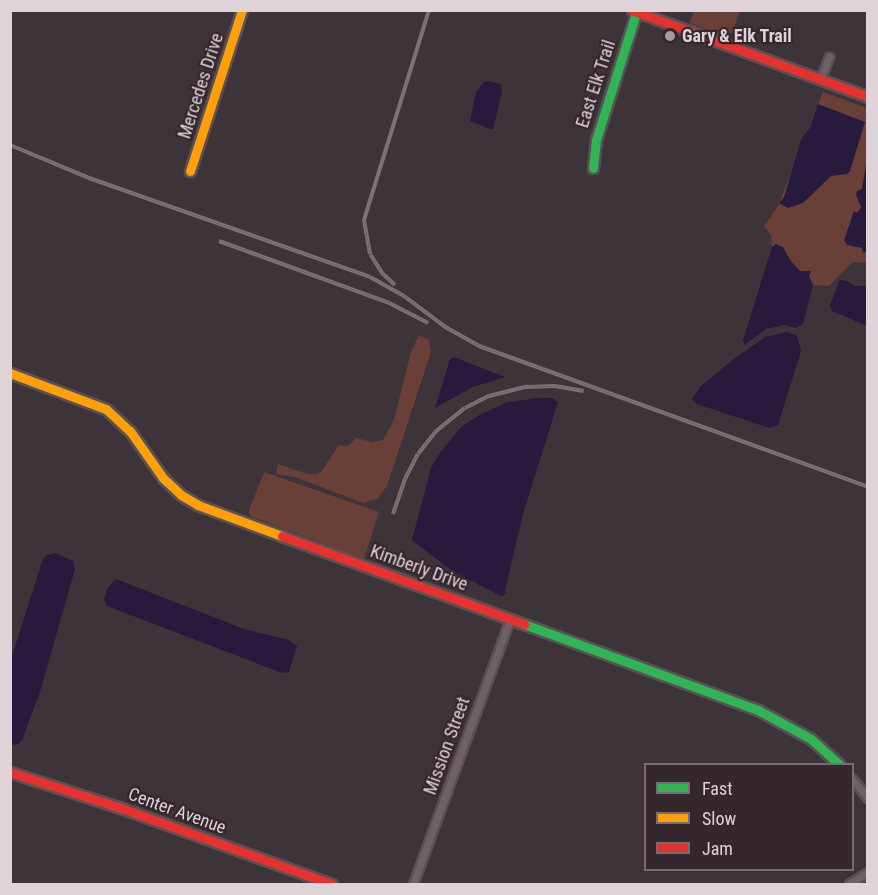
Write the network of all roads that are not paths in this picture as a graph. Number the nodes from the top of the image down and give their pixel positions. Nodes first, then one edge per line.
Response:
1 (242, 10) edge
2 (636, 11) edge
3 (829, 57) dead end
4 (820, 80) junction
5 (867, 97) edge
6 (593, 168) dead end
7 (190, 171) dead end
8 (10, 373) edge
9 (510, 619) junction
10 (837, 763) edge
11 (10, 772) edge
12 (854, 782) edge
13 (867, 798) edge
14 (867, 872) edge
15 (332, 885) edge
16 (413, 885) edge
17 (849, 885) edge

1 - 7 street, Mercedes Drive
2 - 4 street
2 - 6 street, East Elk Trail
3 - 4 street
4 - 5 street
8 - 9 street, Kimberly Drive
9 - 10 street, Kimberly Drive
9 - 16 street, Mission Street
11 - 15 street, Center Avenue
12 - 13 street
14 - 17 street

